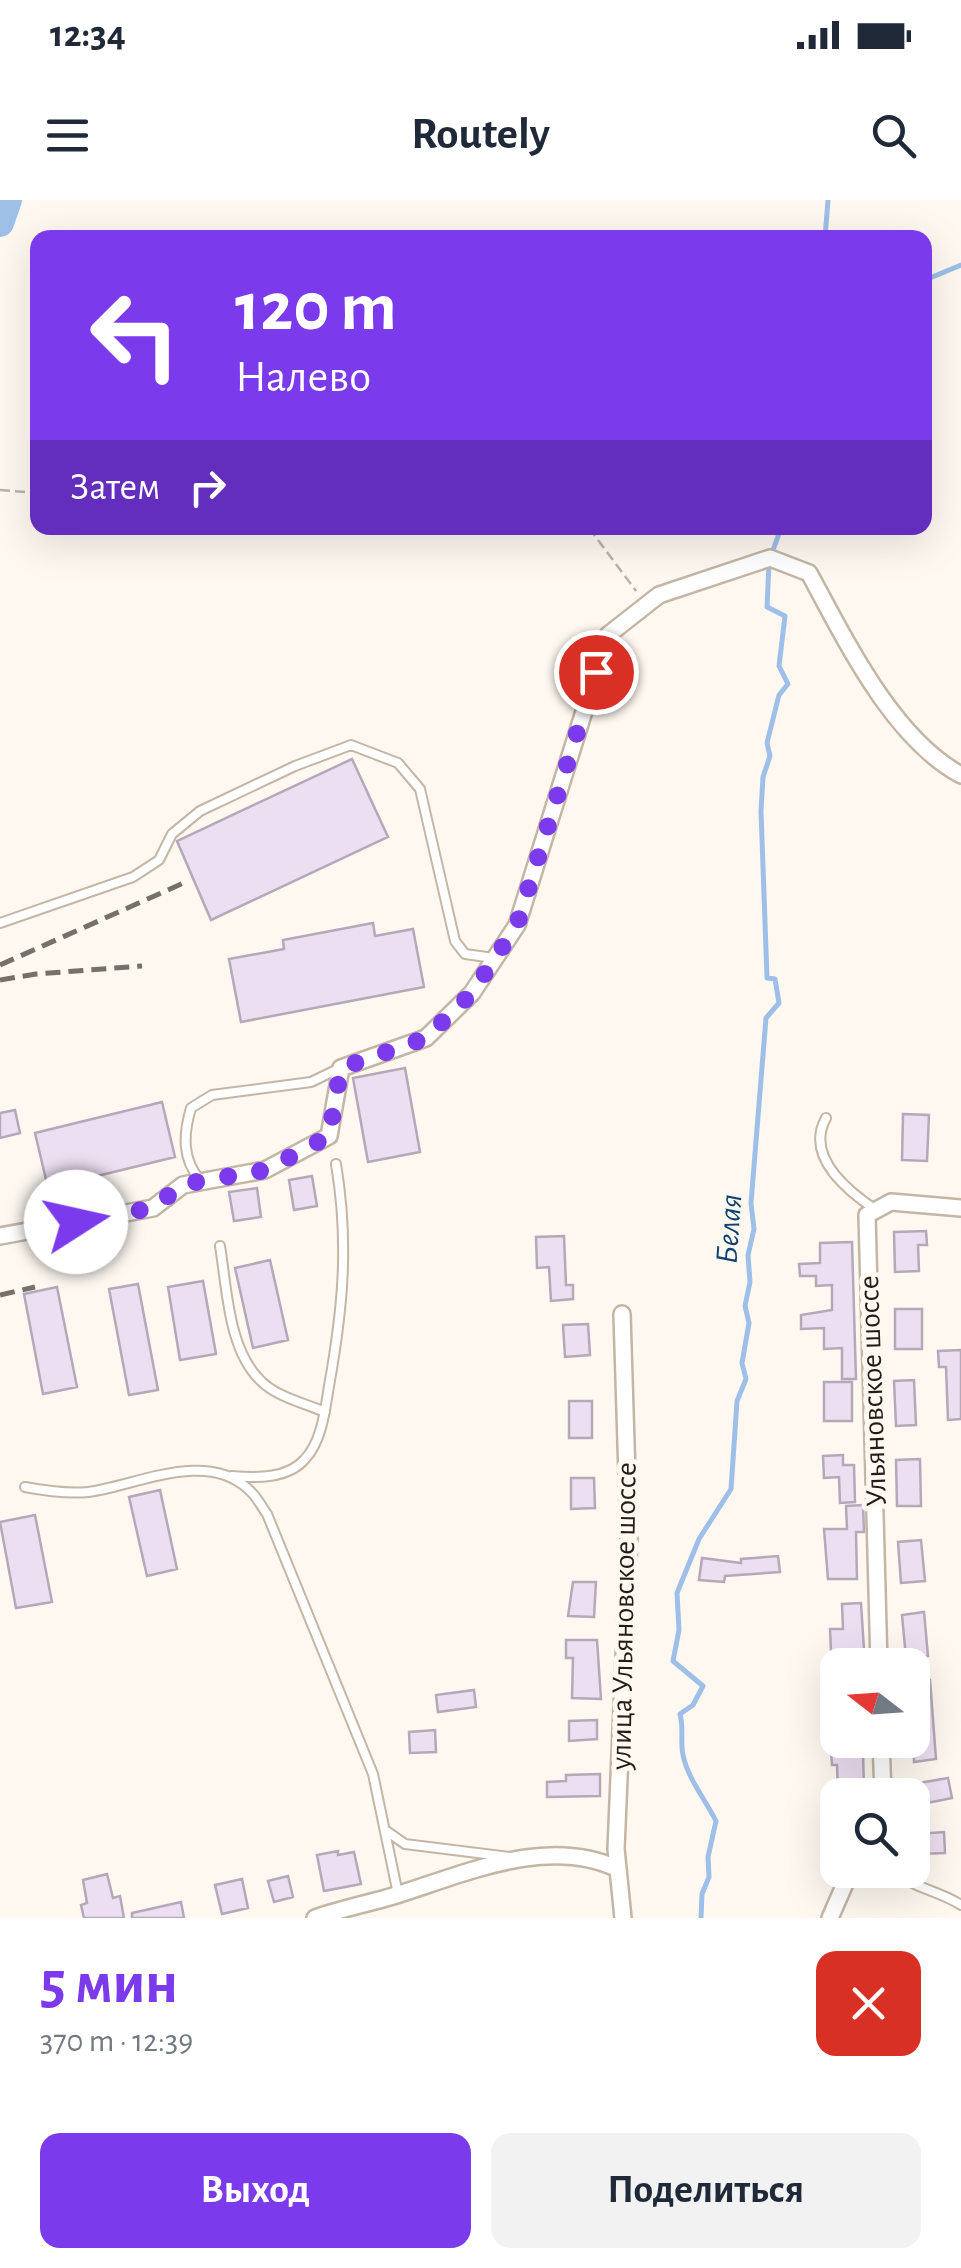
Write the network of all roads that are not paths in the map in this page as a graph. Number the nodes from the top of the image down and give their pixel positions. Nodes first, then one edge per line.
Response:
1 (961, 775) edge
2 (0, 923) edge
3 (495, 958) junction
4 (341, 1068) junction
5 (826, 1118) dead end
6 (336, 1164) dead end
7 (201, 1182) junction
8 (961, 1208) edge
9 (876, 1210) junction
10 (0, 1236) edge
11 (220, 1246) dead end
12 (622, 1314) dead end
13 (325, 1412) junction
14 (228, 1476) junction
15 (25, 1487) dead end
16 (879, 1648) edge
17 (385, 1830) junction
18 (528, 1860) junction
19 (618, 1869) junction
20 (843, 1888) edge
21 (928, 1888) edge
22 (398, 1894) junction
23 (961, 1905) edge
24 (315, 1918) edge
25 (622, 1918) edge
26 (830, 1918) edge

1 - 3 street
2 - 3 lane
3 - 4 street
4 - 7 street
4 - 7 lane
5 - 9 lane
6 - 13 lane
7 - 10 street
8 - 9 street
9 - 16 street, Ульяновское шоссе
11 - 13 lane
12 - 19 street, улица Ульяновское шоссе
13 - 14 lane
14 - 15 lane
14 - 17 lane
17 - 18 lane
17 - 22 lane
18 - 19 street
18 - 22 street
19 - 25 street, улица Ульяновское шоссе
20 - 26 street
21 - 23 lane
22 - 24 street

